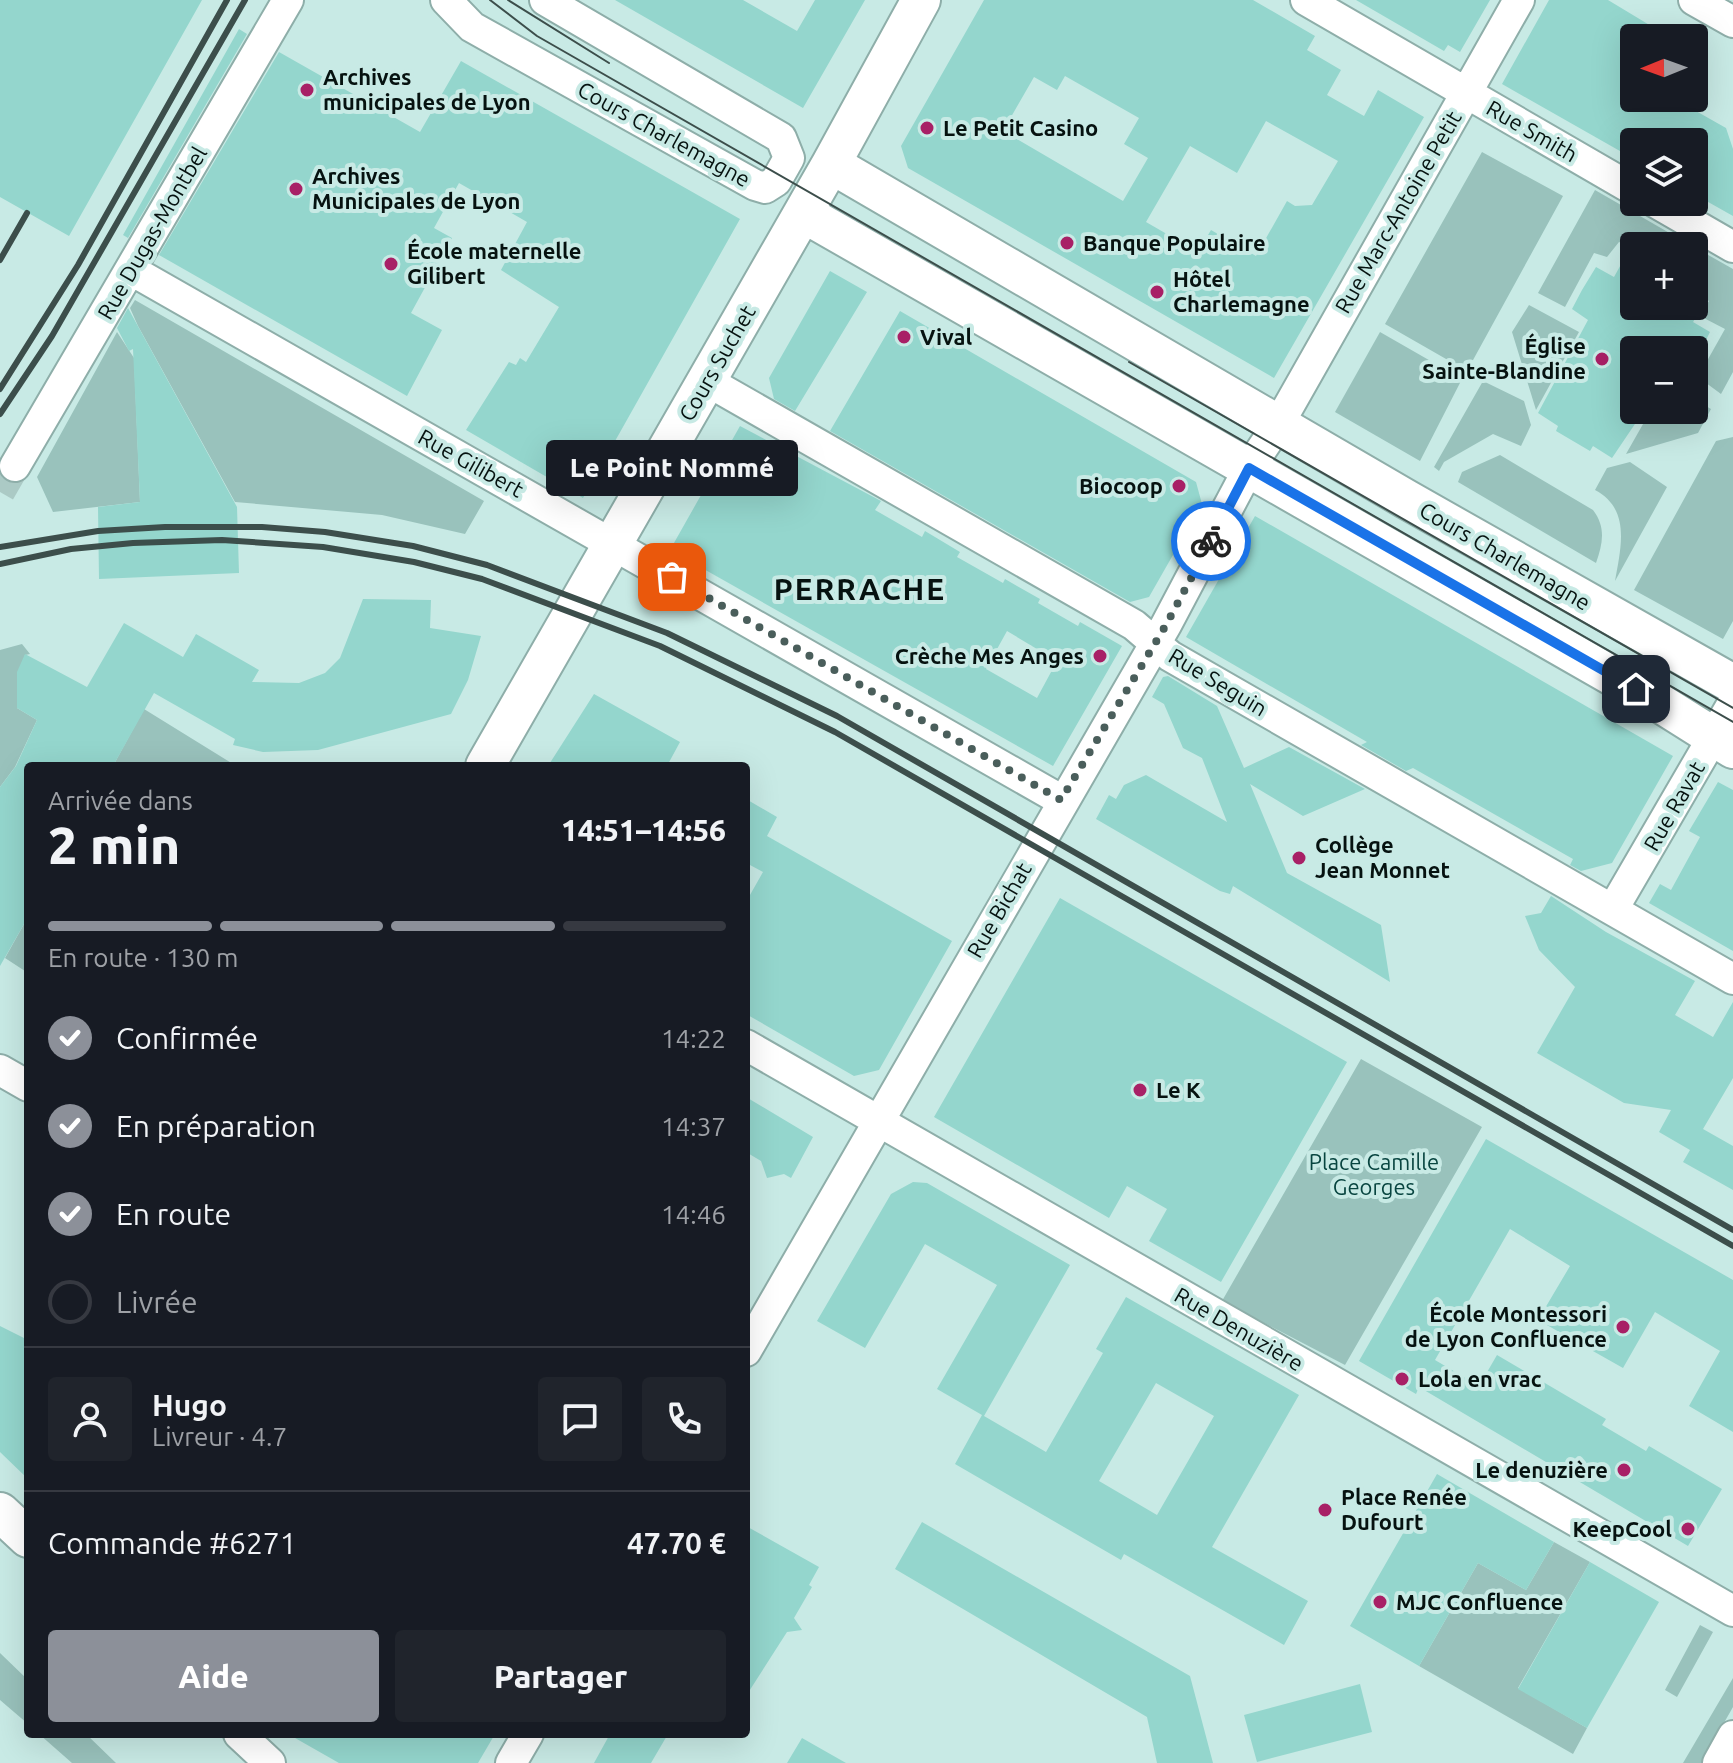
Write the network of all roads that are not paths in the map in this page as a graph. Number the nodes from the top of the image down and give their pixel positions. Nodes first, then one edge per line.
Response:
1 (288, 0) edge
2 (447, 0) edge
3 (545, 0) edge
4 (921, 0) edge
5 (1306, 0) edge
6 (1519, 0) edge
7 (1694, 0) edge
8 (1733, 22) edge
9 (1466, 93) junction
10 (831, 164) junction
11 (1620, 182) edge
12 (803, 213) junction
13 (1679, 216) edge
14 (1733, 247) edge
15 (131, 270) junction
16 (707, 381) junction
17 (1278, 425) junction
18 (15, 466) tunnel mouth
19 (1249, 468) junction
20 (612, 543) junction
21 (1155, 643) junction
22 (1733, 684) edge
23 (1733, 703) edge
24 (1723, 743) edge
25 (487, 762) edge
26 (1061, 800) junction
27 (1613, 909) junction
28 (1733, 979) edge
29 (750, 1047) edge
30 (0, 1070) edge
31 (24, 1084) edge
32 (878, 1121) junction
33 (750, 1344) edge
34 (0, 1512) edge
35 (24, 1534) edge
36 (1733, 1611) edge
37 (1733, 1736) edge
38 (243, 1738) edge
39 (526, 1738) edge
40 (270, 1763) edge
41 (511, 1763) edge
42 (1718, 1763) edge

1 - 15 street, Rue Dugas-Montbel
2 - 3 street, Cours Charlemagne
4 - 10 street, Cours Suchet
5 - 9 street, Rue Smith
6 - 9 street, Rue Marc-Antoine Petit
7 - 8 street
9 - 11 street, Rue Smith
9 - 17 street, Rue Marc-Antoine Petit
10 - 12 street, Cours Suchet
10 - 17 street, Cours Charlemagne
12 - 16 street, Cours Suchet
12 - 19 street
13 - 14 street
15 - 18 street, Rue Dugas-Montbel
15 - 20 street, Rue Gilibert
16 - 20 street, Cours Suchet
16 - 21 street, Rue Seguin
17 - 19 street
17 - 22 street, Cours Charlemagne
19 - 21 street, Rue Bichat
19 - 24 street
20 - 25 street, Cours Suchet
20 - 26 street, Rue Gilibert
21 - 26 street, Rue Bichat
21 - 27 street, Rue Seguin
23 - 24 street, Rue Ravat
24 - 27 street, Rue Ravat
26 - 32 street, Rue Bichat
27 - 28 street, Rue Seguin
29 - 32 street, Rue Denuzière
30 - 31 street
32 - 33 street, Rue Bichat
32 - 36 street, Rue Denuzière
34 - 35 street
37 - 42 street
38 - 40 street
39 - 41 street

